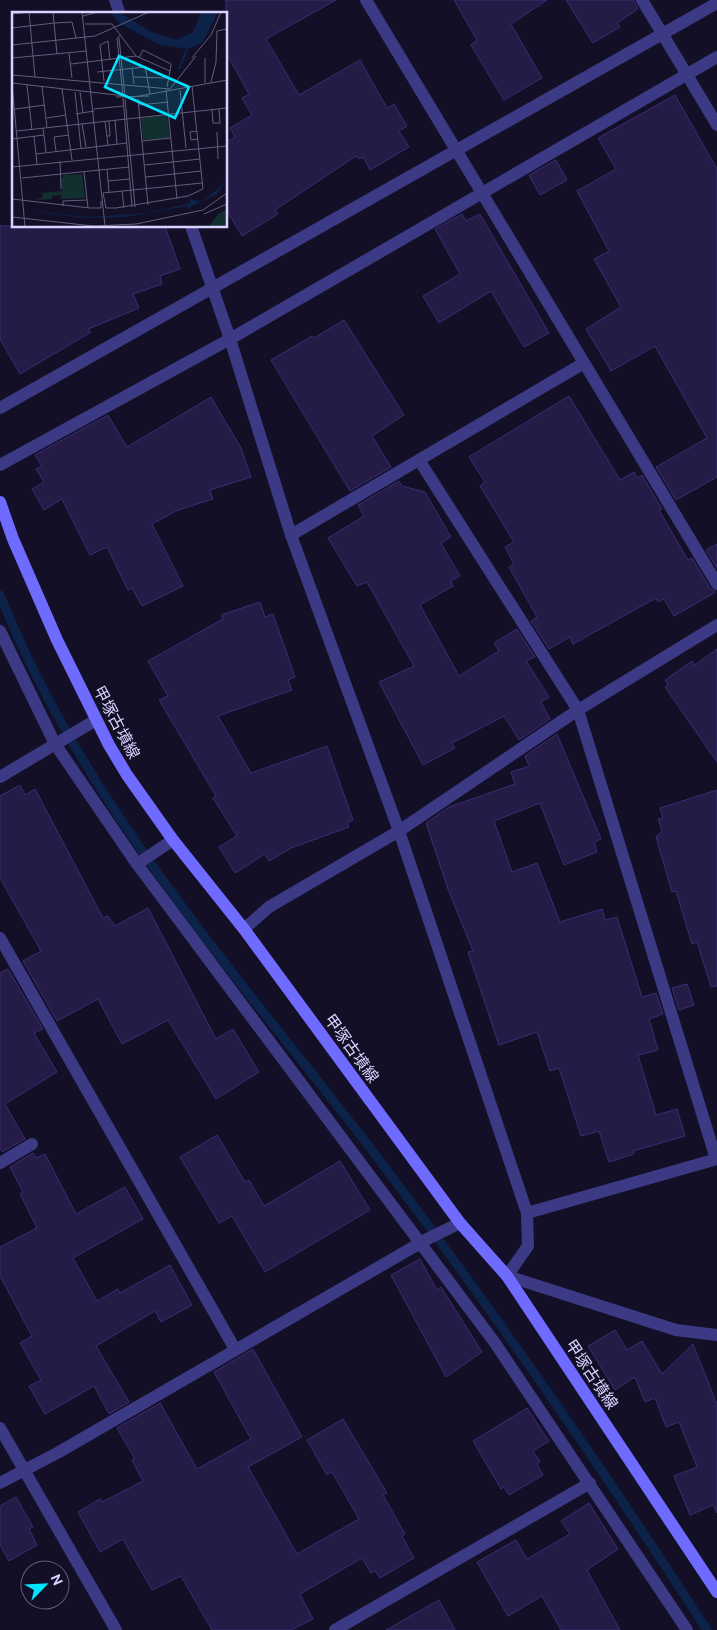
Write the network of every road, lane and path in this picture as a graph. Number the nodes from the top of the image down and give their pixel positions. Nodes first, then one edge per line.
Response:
1 (366, 0) edge
2 (642, 0) edge
3 (717, 3) edge
4 (663, 34) junction
5 (717, 58) edge
6 (688, 74) junction
7 (717, 125) edge
8 (457, 151) junction
9 (483, 194) junction
10 (192, 228) edge
11 (212, 289) junction
12 (230, 339) junction
13 (584, 363) junction
14 (0, 408) edge
15 (419, 460) junction
16 (0, 465) edge
17 (0, 502) edge
18 (291, 536) junction
19 (717, 584) edge
20 (717, 625) edge
21 (0, 631) edge
22 (578, 710) junction
23 (96, 720) junction
24 (60, 741) junction
25 (0, 777) edge
26 (399, 831) junction
27 (173, 840) junction
28 (141, 862) junction
29 (244, 929) junction
30 (0, 938) edge
31 (32, 1144) dead end
32 (717, 1159) edge
33 (0, 1163) edge
34 (527, 1213) junction
35 (460, 1223) junction
36 (425, 1240) junction
37 (507, 1276) junction
38 (717, 1335) edge
39 (235, 1349) junction
40 (0, 1428) edge
41 (24, 1470) junction
42 (0, 1483) edge
43 (590, 1483) junction
44 (717, 1592) edge
45 (116, 1630) edge
46 (335, 1630) edge
47 (687, 1630) edge

1 - 8 street
2 - 4 street
3 - 4 street
4 - 6 street
4 - 8 street
5 - 6 street
6 - 7 street
6 - 9 street
8 - 9 street
8 - 11 street
9 - 12 street
9 - 13 street
10 - 11 street
11 - 12 street
11 - 14 street
12 - 16 street
12 - 18 street
13 - 15 street
13 - 19 street
15 - 18 street
15 - 22 street
17 - 23 main road, 甲塚古墳線
18 - 26 street
20 - 22 street
21 - 24 street
22 - 26 street
22 - 32 street
23 - 24 street
23 - 27 main road, 甲塚古墳線
24 - 25 street
24 - 28 street
26 - 29 street
26 - 34 street
27 - 28 street
27 - 29 main road, 甲塚古墳線
28 - 36 street
29 - 35 main road, 甲塚古墳線
30 - 39 street
31 - 33 street
32 - 34 street
34 - 37 street
35 - 36 street
35 - 37 main road, 甲塚古墳線
36 - 39 street
36 - 43 street
37 - 38 street
37 - 44 main road, 甲塚古墳線
39 - 41 street
40 - 41 street
41 - 42 street
41 - 45 street
43 - 46 street
43 - 47 street

